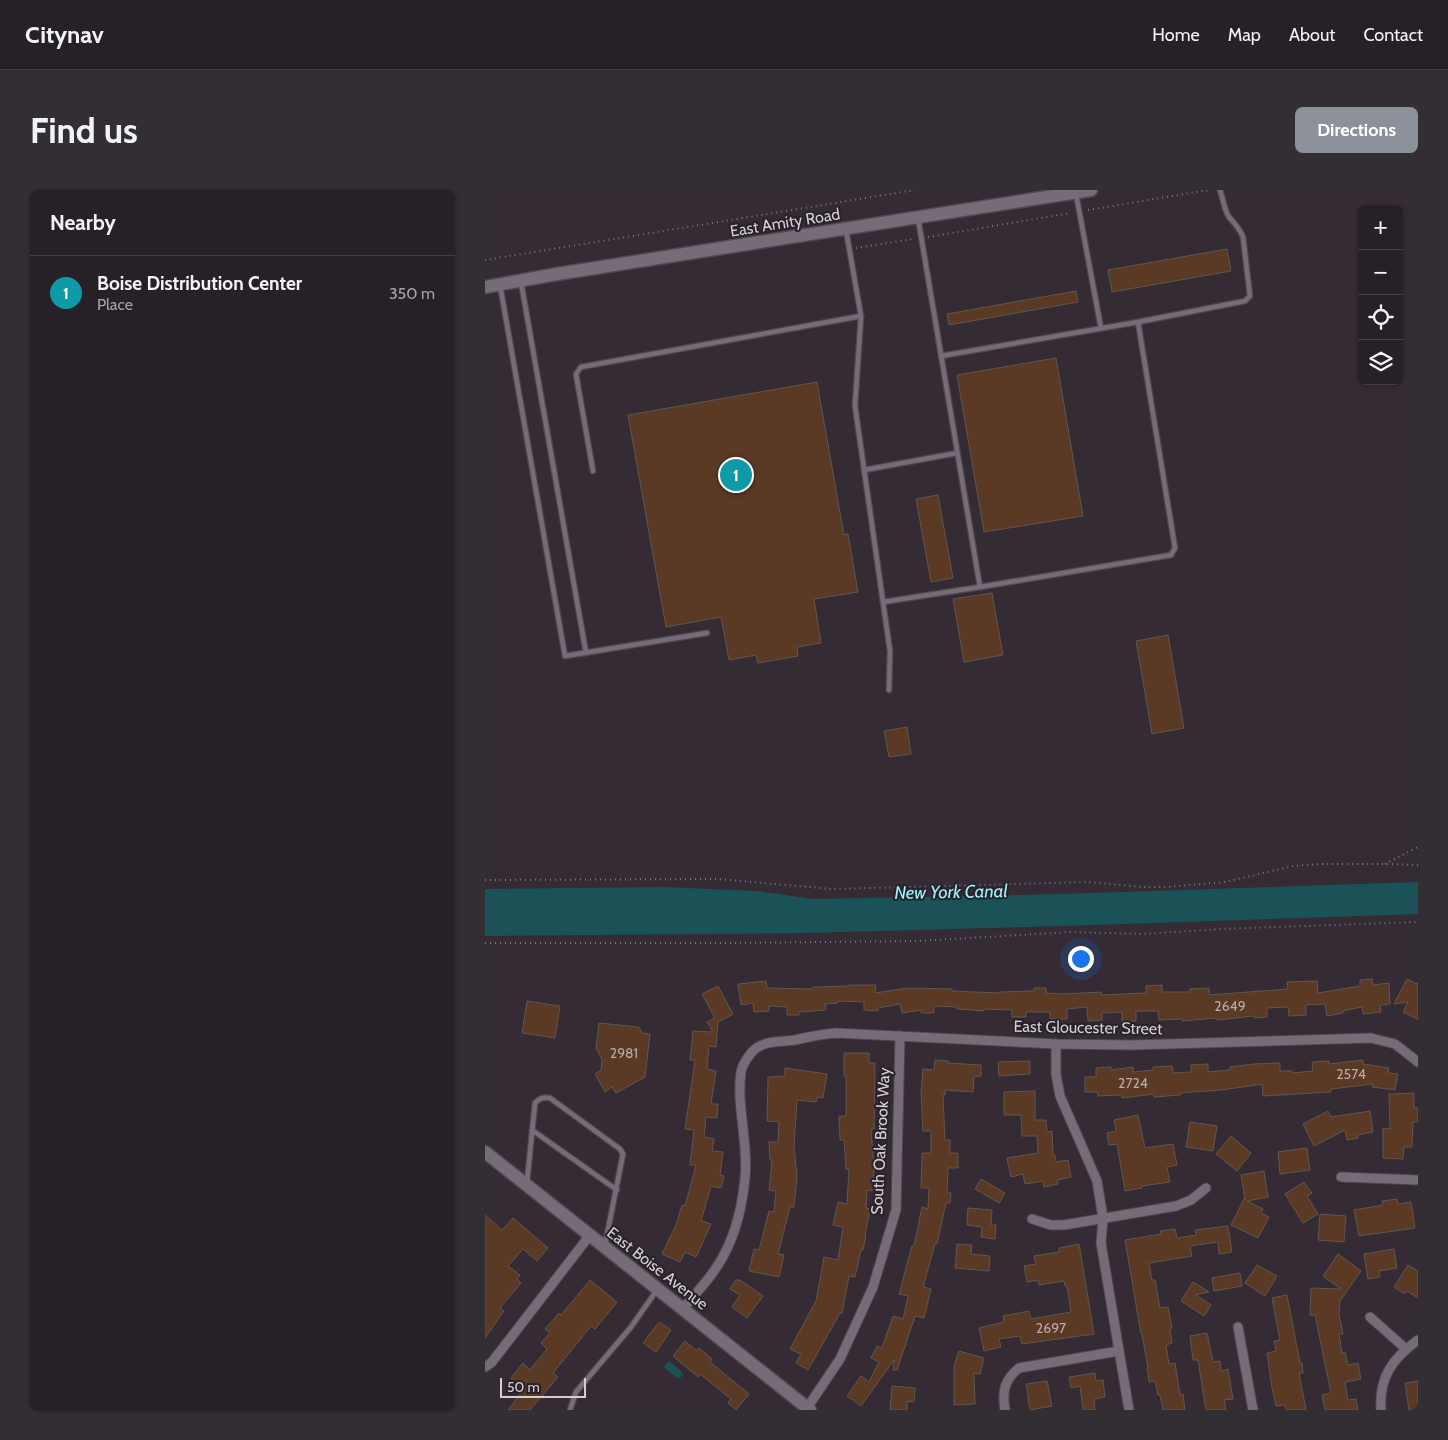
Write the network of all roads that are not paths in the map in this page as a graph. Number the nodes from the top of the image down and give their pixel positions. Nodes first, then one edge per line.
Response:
1 (1091, 190) edge
2 (1220, 190) edge
3 (1076, 193) junction
4 (918, 217) junction
5 (846, 229) junction
6 (521, 280) junction
7 (500, 284) junction
8 (485, 287) edge
9 (861, 316) junction
10 (1137, 322) junction
11 (1101, 328) junction
12 (941, 356) junction
13 (957, 452) junction
14 (864, 470) junction
15 (593, 472) dead end
16 (980, 586) junction
17 (883, 602) junction
18 (707, 633) dead end
19 (586, 653) junction
20 (889, 690) dead end
21 (900, 1036) junction
22 (1056, 1044) junction
23 (1418, 1062) edge
24 (533, 1130) junction
25 (485, 1152) edge
26 (1341, 1177) dead end
27 (1418, 1180) edge
28 (527, 1185) junction
29 (1206, 1188) dead end
30 (617, 1190) junction
31 (1103, 1218) junction
32 (1031, 1220) dead end
33 (590, 1235) junction
34 (604, 1246) junction
35 (658, 1289) junction
36 (683, 1309) junction
37 (1370, 1317) dead end
38 (1238, 1327) dead end
39 (1418, 1340) edge
40 (1406, 1349) junction
41 (1119, 1351) junction
42 (485, 1367) edge
43 (808, 1409) edge
44 (570, 1410) edge
45 (1005, 1410) edge
46 (1129, 1410) edge
47 (1253, 1410) edge
48 (1381, 1410) edge

1 - 3 street, East Amity Road
2 - 10 lane
3 - 4 street, East Amity Road
3 - 11 lane
4 - 5 street, East Amity Road
4 - 12 lane
5 - 6 street, East Amity Road
5 - 9 lane
6 - 7 street, East Amity Road
6 - 19 lane
7 - 8 street, East Amity Road
7 - 19 lane
9 - 14 lane
9 - 15 lane
10 - 11 lane
10 - 16 lane
11 - 12 lane
12 - 13 lane
13 - 14 lane
13 - 16 lane
14 - 17 lane
16 - 17 lane
17 - 20 lane
18 - 19 lane
21 - 22 street, East Gloucester Street
21 - 36 street, East Gloucester Street
21 - 43 street, South Oak Brook Way
22 - 23 street, East Gloucester Street
22 - 31 street
24 - 28 lane
24 - 30 lane
24 - 30 lane
25 - 28 street, East Boise Avenue
26 - 27 street
28 - 33 street, East Boise Avenue
29 - 31 street
30 - 34 lane
31 - 32 street
31 - 41 street
33 - 34 street, East Boise Avenue
33 - 42 street
34 - 35 street, East Boise Avenue
35 - 36 street, East Boise Avenue
35 - 44 lane
36 - 43 street, East Boise Avenue
37 - 40 street
38 - 47 street
39 - 40 street
40 - 48 street
41 - 45 street
41 - 46 street

